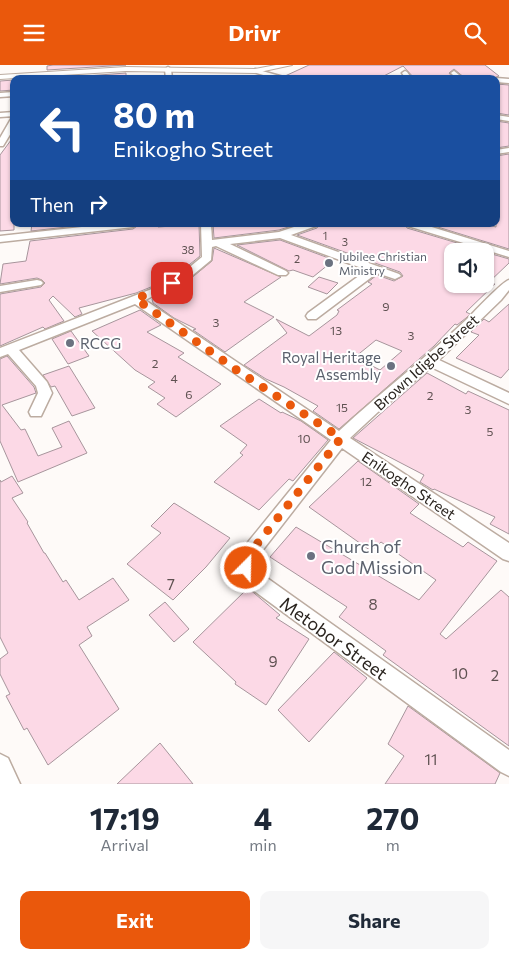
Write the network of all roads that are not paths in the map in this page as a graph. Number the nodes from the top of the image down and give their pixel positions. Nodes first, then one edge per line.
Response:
1 (272, 65) edge
2 (288, 65) edge
3 (168, 69) junction
4 (255, 71) junction
5 (454, 73) dead end
6 (0, 75) edge
7 (58, 75) edge
8 (169, 75) edge
9 (270, 75) edge
10 (456, 75) edge
11 (10, 127) edge
12 (0, 143) edge
13 (106, 227) edge
14 (207, 227) edge
15 (304, 227) edge
16 (422, 227) edge
17 (282, 235) junction
18 (0, 239) edge
19 (213, 244) junction
20 (509, 254) edge
21 (375, 269) junction
22 (282, 273) dead end
23 (395, 276) dead end
24 (37, 283) dead end
25 (509, 283) edge
26 (0, 289) edge
27 (136, 299) junction
28 (503, 299) edge
29 (312, 316) dead end
30 (5, 351) edge
31 (430, 361) junction
32 (509, 399) edge
33 (36, 412) dead end
34 (341, 438) junction
35 (509, 553) edge
36 (509, 764) edge
37 (0, 767) edge
38 (8, 784) edge

1 - 6 main road
2 - 4 main road
3 - 4 main road
3 - 7 main road
3 - 8 street
4 - 9 street
5 - 10 street
11 - 12 street
13 - 18 street
14 - 19 street
15 - 17 street
16 - 20 street
17 - 19 street
17 - 21 street
19 - 22 street
19 - 27 street
21 - 23 street
21 - 29 street
24 - 26 street
25 - 28 street, Brown Idigbe Street
27 - 30 street
27 - 34 street, Enikogho Street
28 - 31 street, Brown Idigbe Street
30 - 33 street
31 - 32 street
31 - 34 street, Brown Idigbe Street
34 - 35 street, Enikogho Street
34 - 36 street, Metobor Street
37 - 38 street

